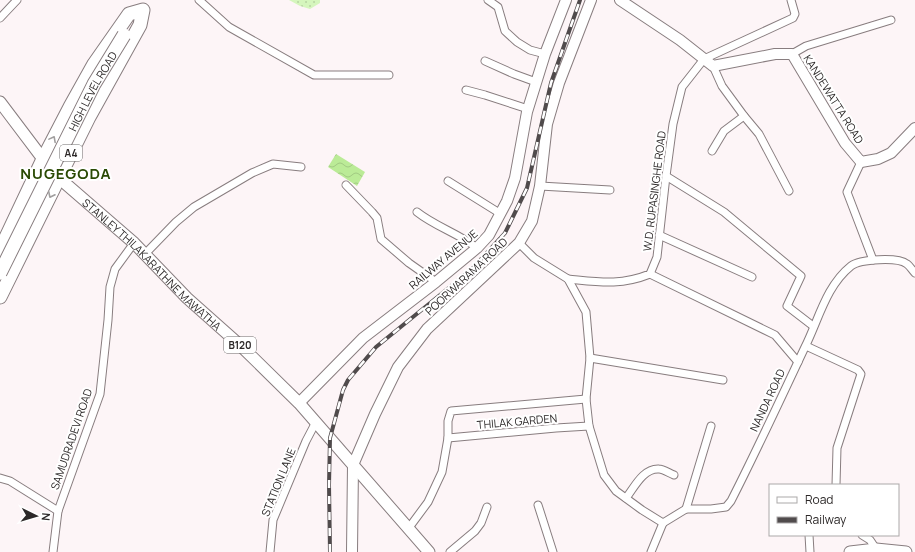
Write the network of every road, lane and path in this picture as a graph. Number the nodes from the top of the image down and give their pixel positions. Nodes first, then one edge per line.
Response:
1 (17, 0) edge
2 (200, 0) edge
3 (488, 0) edge
4 (566, 0) edge
5 (591, 0) edge
6 (620, 0) edge
7 (791, 0) edge
8 (147, 5) edge
9 (0, 18) edge
10 (891, 20) dead end
11 (545, 54) junction
12 (792, 54) junction
13 (704, 59) junction
14 (485, 61) dead end
15 (714, 66) junction
16 (389, 75) dead end
17 (536, 82) junction
18 (466, 90) dead end
19 (0, 102) edge
20 (70, 107) junction
21 (528, 109) junction
22 (744, 116) junction
23 (89, 117) junction
24 (915, 128) edge
25 (712, 151) dead end
26 (40, 156) junction
27 (861, 162) junction
28 (301, 167) dead end
29 (666, 176) junction
30 (59, 178) junction
31 (448, 181) dead end
32 (346, 185) dead end
33 (540, 186) junction
34 (610, 190) dead end
35 (789, 191) dead end
36 (23, 203) junction
37 (43, 211) junction
38 (417, 212) dead end
39 (500, 214) junction
40 (659, 236) junction
41 (134, 243) junction
42 (519, 243) junction
43 (477, 248) junction
44 (0, 250) edge
45 (145, 254) junction
46 (873, 260) junction
47 (0, 273) edge
48 (915, 273) edge
49 (650, 274) junction
50 (752, 278) dead end
51 (568, 279) junction
52 (436, 282) junction
53 (0, 297) edge
54 (813, 326) junction
55 (806, 346) junction
56 (590, 358) junction
57 (798, 362) junction
58 (723, 380) dead end
59 (586, 399) junction
60 (299, 403) junction
61 (316, 422) junction
62 (589, 426) junction
63 (711, 426) dead end
64 (448, 438) junction
65 (353, 465) junction
66 (674, 475) dead end
67 (0, 478) edge
68 (836, 484) edge
69 (626, 498) junction
70 (538, 505) dead end
71 (487, 507) dead end
72 (686, 509) junction
73 (58, 511) junction
74 (663, 523) junction
75 (408, 528) junction
76 (809, 536) edge
77 (864, 536) edge
78 (876, 548) junction
79 (53, 552) edge
80 (270, 552) edge
81 (352, 552) edge
82 (429, 552) edge
83 (450, 552) edge
84 (554, 552) edge
85 (651, 552) edge
86 (810, 552) edge
87 (850, 552) edge
88 (906, 552) edge

1 - 9 street
2 - 16 street
3 - 11 street
4 - 11 street, RAILWAY AVENUE
5 - 33 street, POORWARAMA ROAD
6 - 13 street
7 - 13 street
8 - 20 highway, A4
8 - 23 highway, A4
8 - 47 highway, HIGH LEVEL ROAD / A4, bridge
10 - 12 street
11 - 17 street, RAILWAY AVENUE
12 - 15 street, KANDEWATTA ROAD
12 - 27 street, KANDEWATTA ROAD
13 - 15 street
13 - 29 street, W.D. RUPASINGHE ROAD
14 - 17 street
15 - 22 street
17 - 21 street, RAILWAY AVENUE
18 - 21 street
19 - 26 main road, B120
20 - 23 highway
26 -> 20 highway, A4
21 - 39 street, RAILWAY AVENUE
22 - 25 street
22 - 35 street
23 - 30 highway, A4
24 - 27 street
26 - 30 main road, STANLEY THILAKARATHNE MAWATHA / B120
26 - 36 highway, A4
27 - 46 street
28 - 45 street
29 - 40 street, W.D. RUPASINGHE ROAD
29 - 54 street
30 -> 37 highway, A4
30 - 41 main road, STANLEY THILAKARATHNE MAWATHA / B120
31 - 39 street
32 - 52 street
33 - 34 street
33 - 42 street, POORWARAMA ROAD
36 - 37 highway
36 - 44 highway, A4
37 - 53 highway, A4
38 - 43 street
39 - 43 street, RAILWAY AVENUE
40 - 49 street, W.D. RUPASINGHE ROAD
40 - 50 street
41 - 45 main road, STANLEY THILAKARATHNE MAWATHA / B120
41 - 73 street, SAMUDRADEVI ROAD
42 - 51 street
42 - 65 street, POORWARAMA ROAD
43 - 52 street, RAILWAY AVENUE
45 - 60 main road, STANLEY THILAKARATHNE MAWATHA / B120
46 - 48 street, NANDA ROAD
46 - 54 street, NANDA ROAD
49 - 51 street
49 - 57 street
51 - 56 street
52 - 60 street, RAILWAY AVENUE
54 - 55 street, NANDA ROAD
55 - 57 street, NANDA ROAD
55 - 68 street
56 - 58 street
56 - 59 street
57 - 72 street, NANDA ROAD
59 - 62 street
59 - 64 street
60 - 61 main road, STANLEY THILAKARATHNE MAWATHA / B120
61 - 65 main road, STANLEY THILAKARATHNE MAWATHA / B120
61 - 80 street, STATION LANE
62 - 64 street, THILAK GARDEN
62 - 69 street
63 - 72 street
64 - 75 street
65 - 75 main road, STANLEY THILAKARATHNE MAWATHA / B120
65 - 81 street
66 - 69 street
67 - 73 street
69 - 74 street
70 - 84 street
71 - 83 street
72 - 74 street
73 - 79 street, SAMUDRADEVI ROAD
74 - 85 street
75 - 82 main road, STANLEY THILAKARATHNE MAWATHA / B120
76 - 86 street
77 - 78 street
78 - 87 main road
78 - 88 main road

